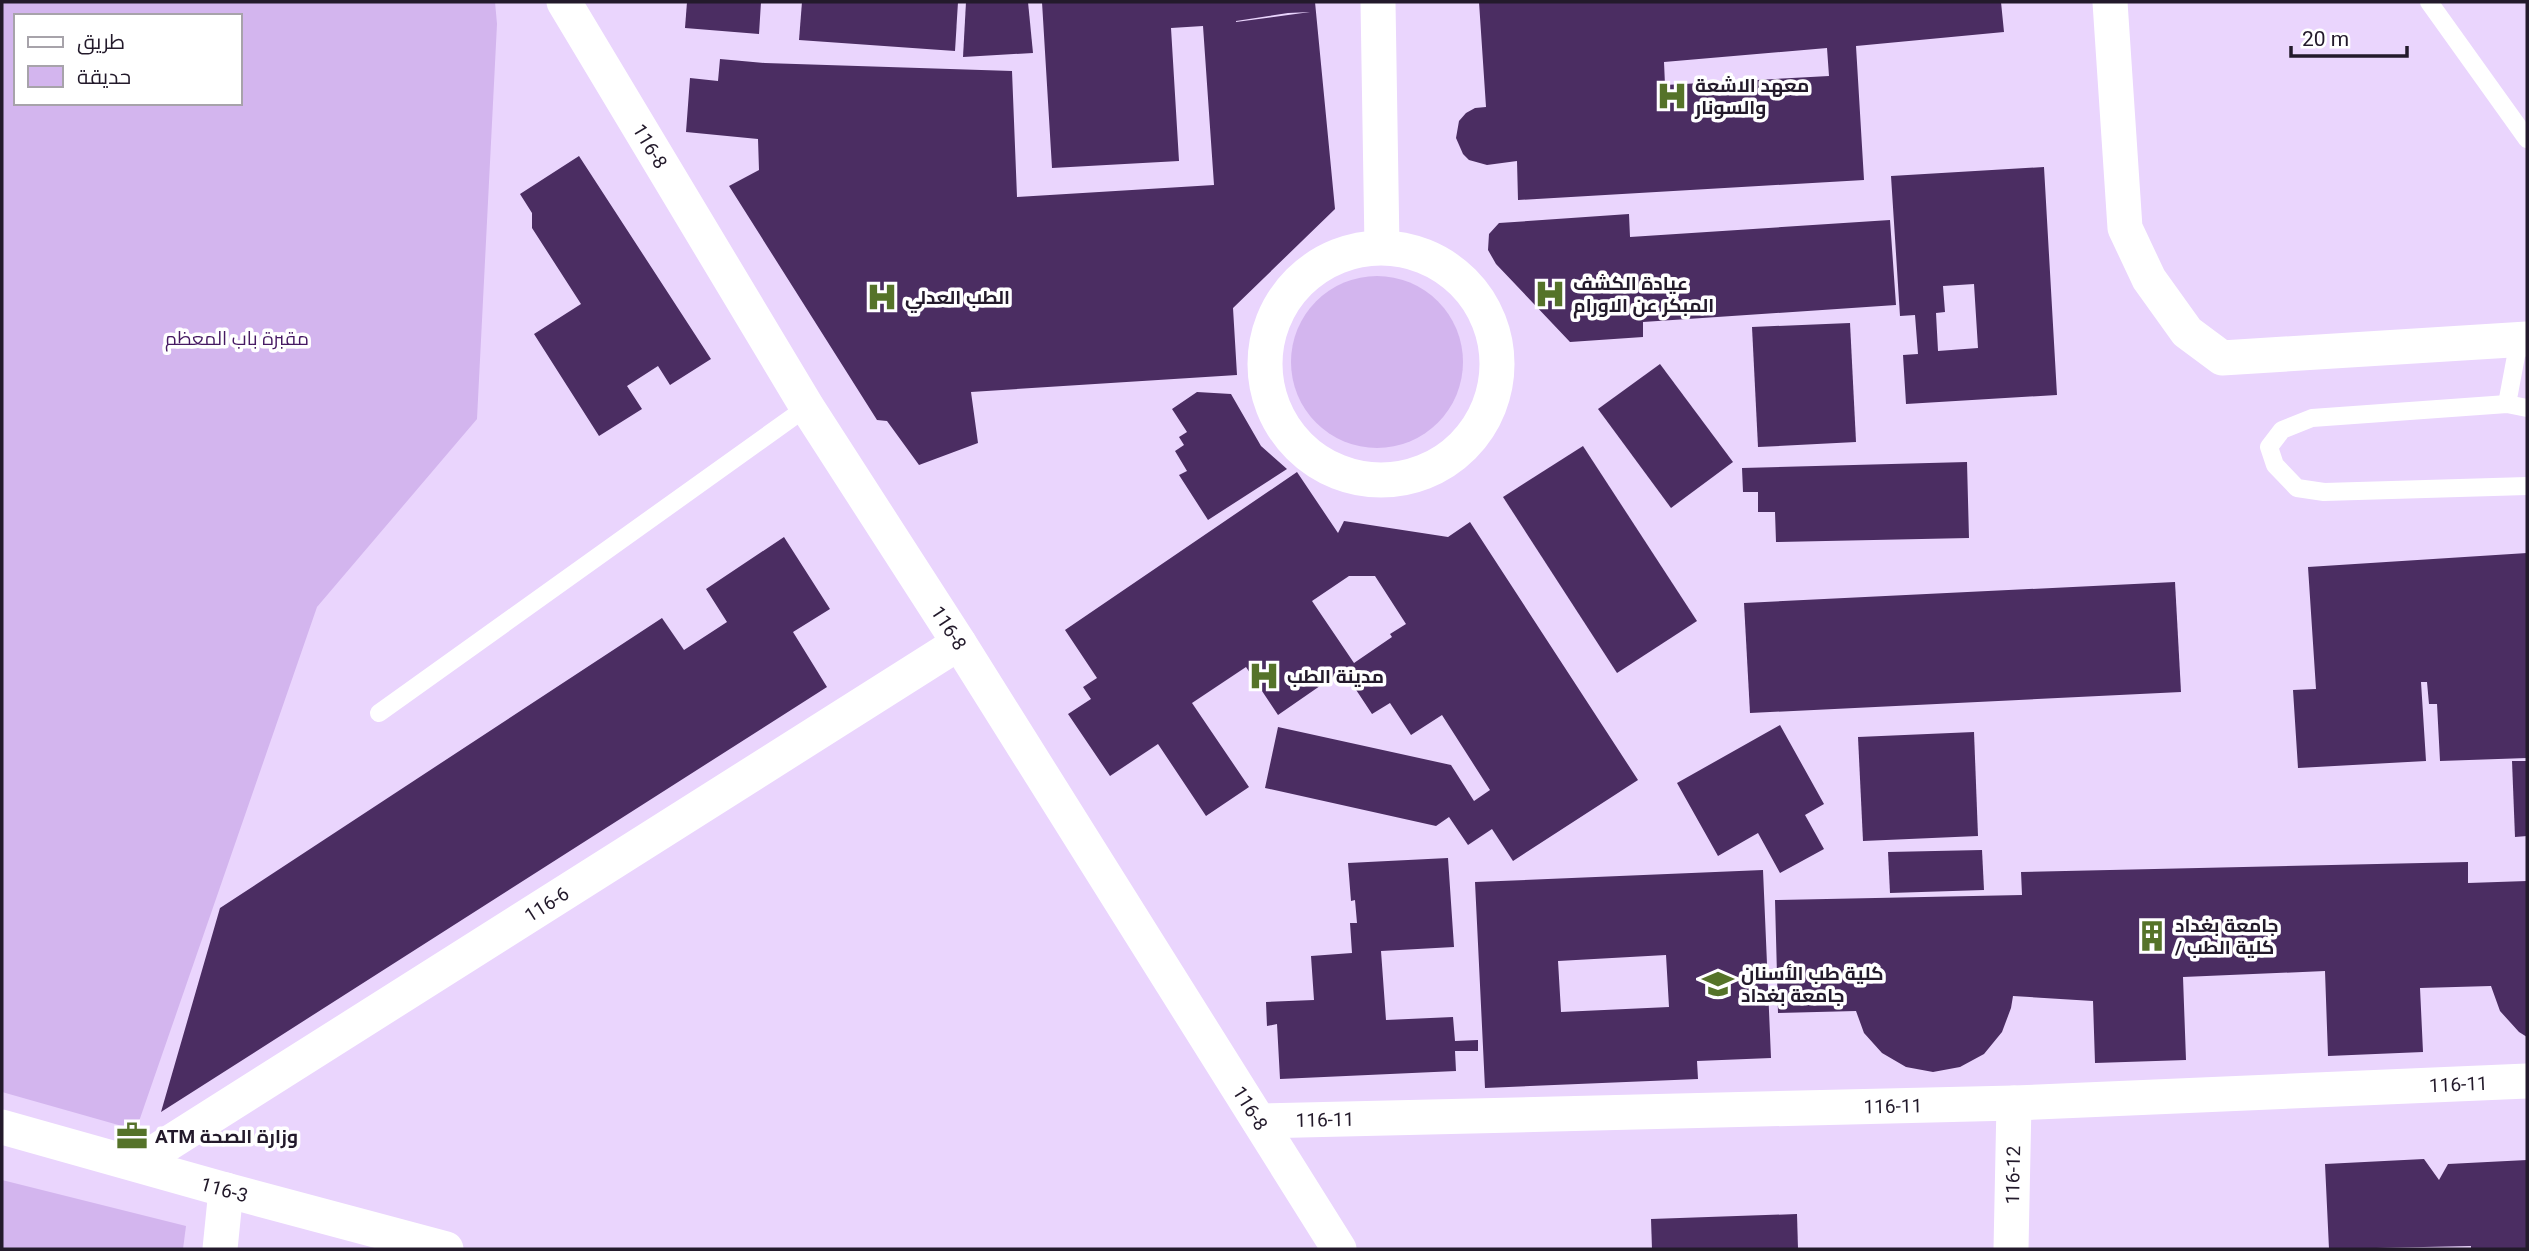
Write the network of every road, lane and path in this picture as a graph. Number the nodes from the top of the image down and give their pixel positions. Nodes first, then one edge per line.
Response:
1 (564, 2) edge
2 (1378, 2) edge
3 (2110, 2) edge
4 (2428, 2) edge
5 (2527, 139) edge
6 (1382, 247) junction
7 (2523, 339) edge
8 (2507, 404) junction
9 (807, 407) junction
10 (2527, 408) edge
11 (2527, 486) edge
12 (959, 643) junction
13 (379, 713) dead end
14 (2527, 1081) edge
15 (2014, 1103) junction
16 (1259, 1121) junction
17 (2, 1127) edge
18 (136, 1164) junction
19 (226, 1190) junction
20 (220, 1249) edge
21 (446, 1249) edge
22 (1339, 1249) edge
23 (2011, 1249) edge

1 - 9 street, 116-8
2 - 6 street
3 - 7 street
4 - 5 lane
6 - 6 street
7 - 8 lane
8 - 10 lane
8 - 11 lane
9 - 12 street, 116-8
9 - 13 lane
12 - 16 street, 116-8
12 - 18 street, 116-6
14 - 15 street, 116-11
15 - 16 street, 116-11
15 - 23 street, 116-12
16 - 22 street, 116-8
17 - 18 street, 116-3
18 - 19 street, 116-3
19 - 20 street
19 - 21 street, 116-3

